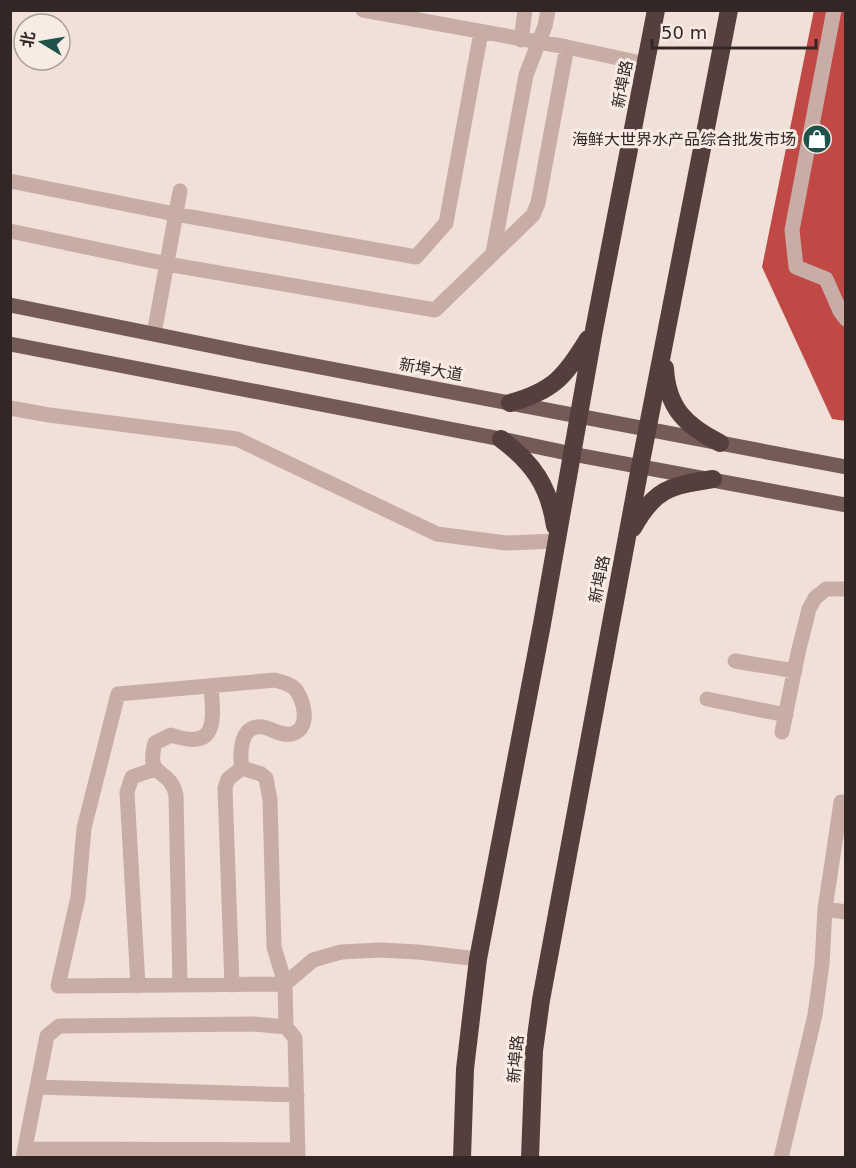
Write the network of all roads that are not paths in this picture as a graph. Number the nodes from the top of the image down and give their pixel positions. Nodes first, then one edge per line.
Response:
1 (363, 10) edge
2 (525, 10) edge
3 (548, 10) edge
4 (656, 10) edge
5 (729, 10) edge
6 (834, 10) edge
7 (481, 32) junction
8 (520, 40) junction
9 (538, 43) junction
10 (567, 47) junction
11 (646, 64) junction
12 (10, 181) edge
13 (180, 191) dead end
14 (176, 214) junction
15 (10, 231) edge
16 (493, 253) junction
17 (167, 264) junction
18 (10, 305) edge
19 (846, 319) edge
20 (594, 330) junction
21 (154, 334) junction
22 (10, 344) edge
23 (663, 349) junction
24 (510, 403) junction
25 (10, 408) edge
26 (580, 416) junction
27 (647, 428) junction
28 (501, 439) junction
29 (720, 443) junction
30 (572, 454) junction
31 (640, 467) junction
32 (846, 467) edge
33 (713, 479) junction
34 (846, 505) edge
35 (557, 541) junction
36 (626, 543) junction
37 (846, 589) edge
38 (735, 661) dead end
39 (795, 670) junction
40 (211, 686) junction
41 (706, 699) dead end
42 (786, 715) junction
43 (782, 732) dead end
44 (242, 768) junction
45 (155, 769) junction
46 (841, 802) dead end
47 (825, 909) junction
48 (846, 912) edge
49 (478, 959) junction
50 (285, 984) junction
51 (180, 985) junction
52 (232, 985) junction
53 (138, 986) junction
54 (286, 1027) junction
55 (37, 1087) junction
56 (297, 1095) junction
57 (24, 1153) edge
58 (298, 1154) edge
59 (462, 1158) edge
60 (530, 1158) edge
61 (781, 1158) edge

1 - 7 street
2 - 8 street
3 - 9 street
4 - 11 highway, 新埠路
5 - 23 highway, 新埠路
6 - 19 street
7 - 8 street
7 - 14 street
8 - 9 street
9 - 10 street
9 - 16 street
10 - 11 street
10 - 16 street
11 - 20 highway, 新埠路
12 - 14 street
13 - 14 street
14 - 17 street
15 - 17 street
16 - 17 street
17 - 21 street
18 - 21 main road, 新埠大道
20 - 24 highway
20 - 26 highway, 新埠路
21 - 24 main road, 新埠大道
22 - 28 main road
23 - 27 highway, 新埠路
23 - 29 highway
24 - 26 main road, 新埠大道
25 - 35 street
26 - 27 main road, 新埠大道
26 - 30 highway, 新埠路
27 - 29 main road, 新埠大道
27 - 31 highway, 新埠路
28 - 30 main road
28 - 35 highway
29 - 32 main road, 新埠大道
30 - 31 main road
30 - 35 highway, 新埠路
31 - 33 main road
31 - 36 highway, 新埠路
33 - 34 main road
33 - 36 highway
35 - 49 highway, 新埠路
36 - 60 highway, 新埠路
37 - 39 street
38 - 39 street
39 - 42 street
40 - 44 street
40 - 45 street
40 - 53 street
41 - 42 street
42 - 43 street
44 - 50 street
44 - 52 street
45 - 51 street
45 - 53 street
46 - 47 street
47 - 48 street
47 - 61 street
49 - 50 street
49 - 59 highway, 新埠路
50 - 52 street
50 - 54 street
51 - 52 street
51 - 53 street
54 - 55 street
54 - 56 street
55 - 56 street
55 - 57 street
56 - 58 street
57 - 58 street

